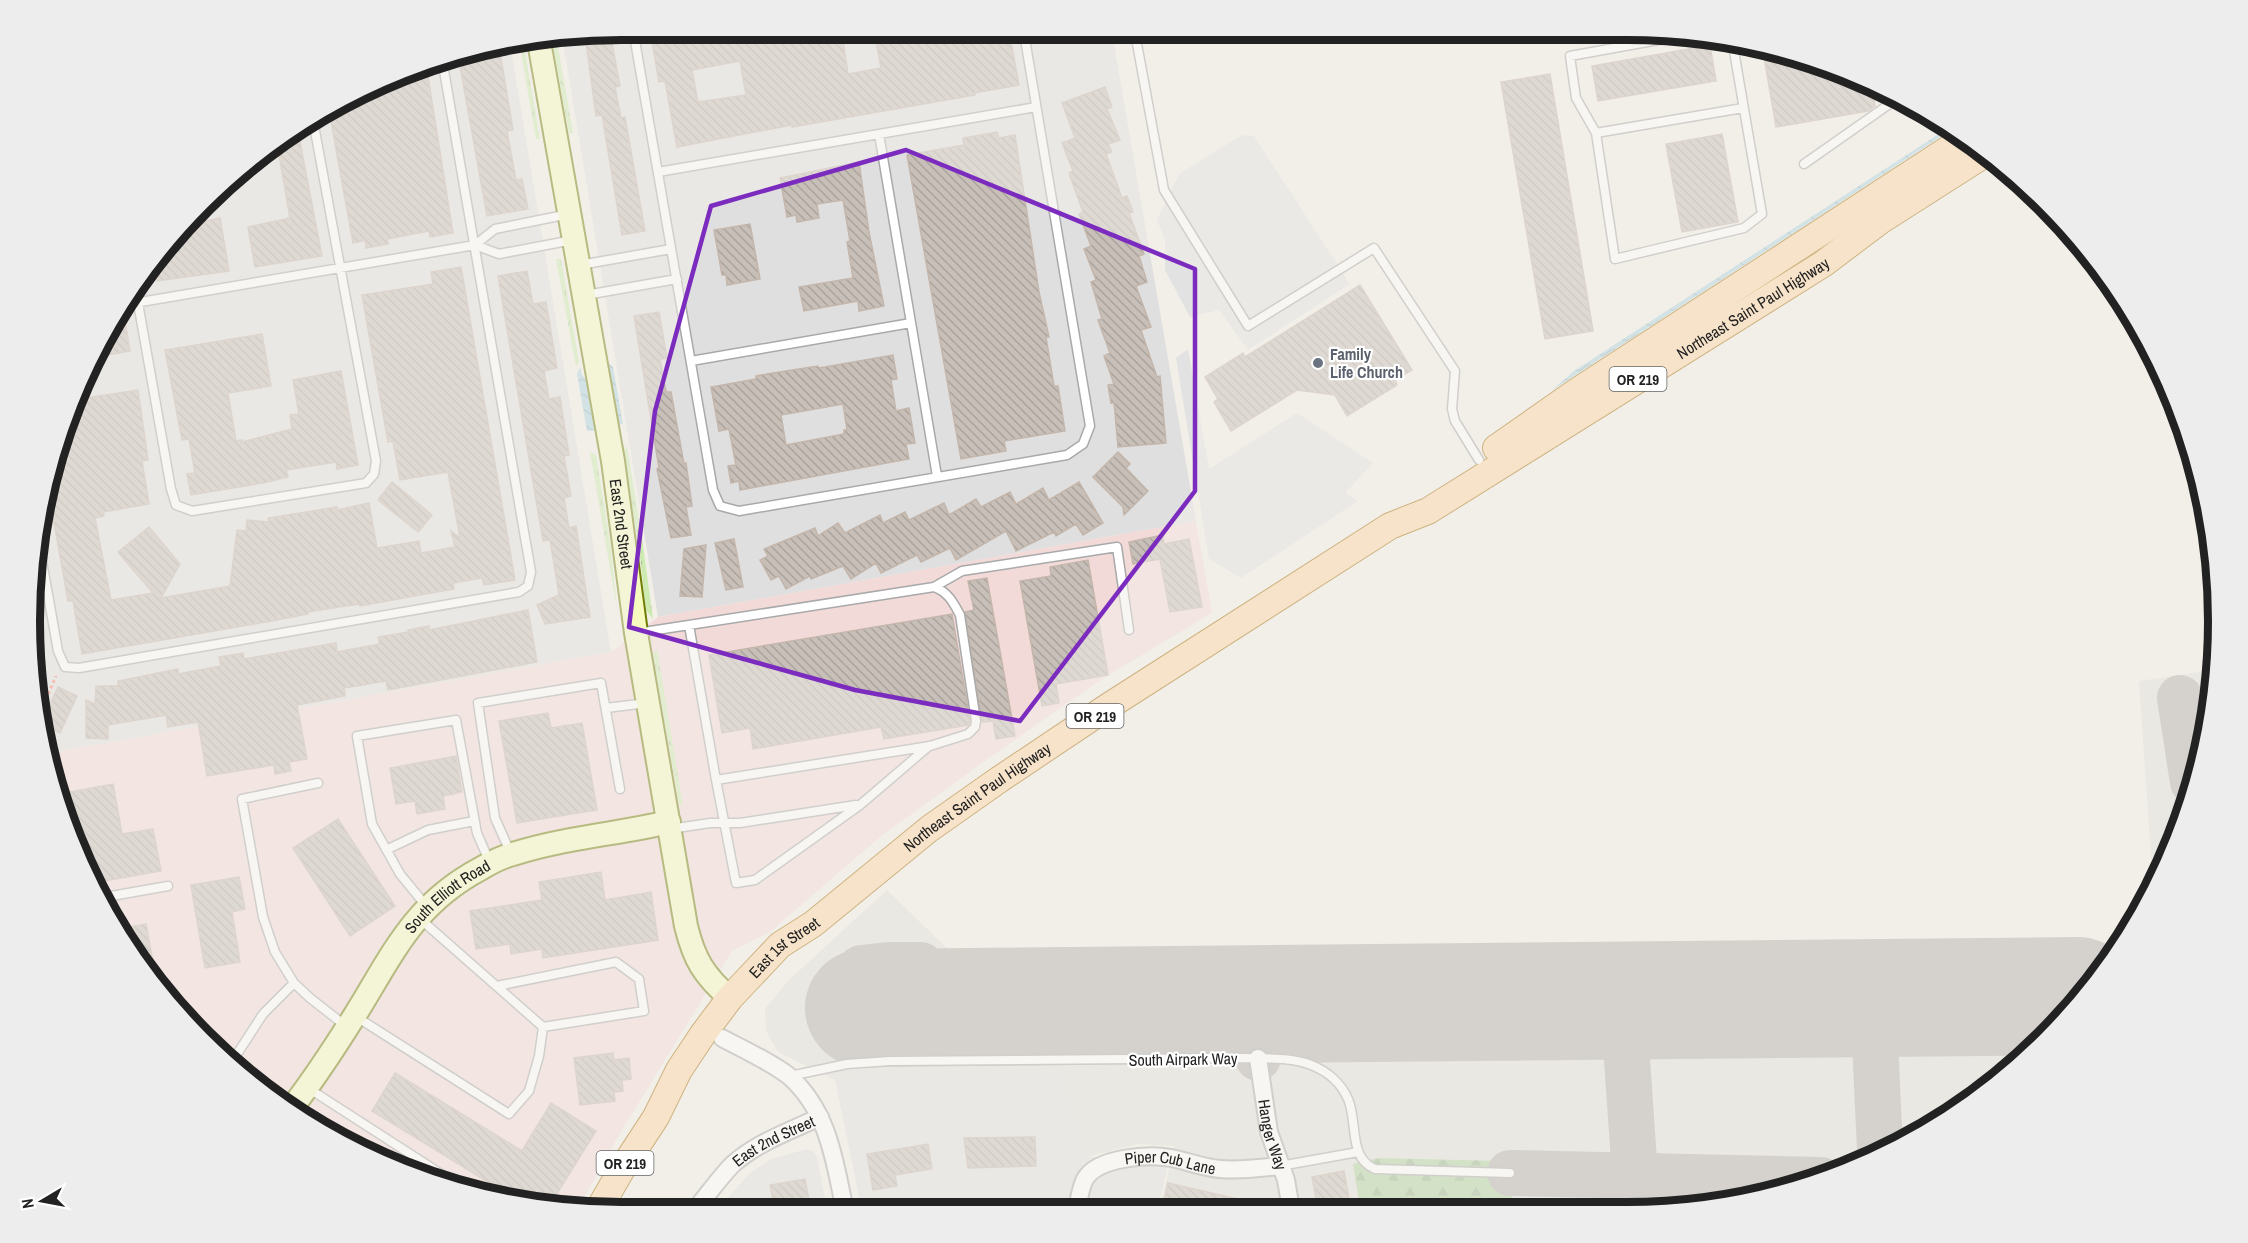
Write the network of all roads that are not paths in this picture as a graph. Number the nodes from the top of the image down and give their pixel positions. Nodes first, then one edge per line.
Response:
1 (635, 40) edge
2 (1025, 40) edge
3 (1136, 40) edge
4 (1651, 41) edge
5 (540, 46) edge
6 (1734, 51) edge
7 (444, 68) edge
8 (1890, 104) edge
9 (1036, 107) junction
10 (1743, 108) junction
11 (315, 128) edge
12 (1596, 133) junction
13 (879, 134) junction
14 (1957, 144) edge
15 (1977, 159) edge
16 (1804, 164) dead end
17 (658, 172) junction
18 (570, 214) junction
19 (574, 240) junction
20 (475, 245) junction
21 (672, 249) junction
22 (579, 266) junction
23 (340, 268) junction
24 (677, 279) junction
25 (584, 296) junction
26 (138, 302) joint
27 (911, 323) junction
28 (691, 361) junction
29 (1479, 460) junction
30 (938, 476) junction
31 (1390, 526) junction
32 (43, 568) edge
33 (934, 587) junction
34 (689, 625) junction
35 (1129, 630) dead end
36 (636, 633) junction
37 (648, 703) junction
38 (606, 708) junction
39 (930, 746) junction
40 (716, 780) junction
41 (318, 783) dead end
42 (620, 789) dead end
43 (860, 805) junction
44 (474, 821) junction
45 (725, 823) junction
46 (669, 825) junction
47 (388, 849) junction
48 (501, 859) junction
49 (168, 886) dead end
50 (110, 896) edge
51 (423, 912) junction
52 (813, 924) junction
53 (294, 983) junction
54 (497, 986) junction
55 (730, 999) junction
56 (351, 1022) junction
57 (543, 1027) junction
58 (722, 1038) junction
59 (236, 1056) edge
60 (1258, 1058) junction
61 (789, 1077) junction
62 (308, 1088) junction
63 (296, 1103) edge
64 (656, 1117) junction
65 (820, 1117) junction
66 (1358, 1152) junction
67 (1280, 1166) junction
68 (1510, 1173) dead end
69 (441, 1174) edge
70 (603, 1201) edge
71 (702, 1202) edge
72 (842, 1202) edge
73 (1078, 1202) edge
74 (1291, 1202) edge

1 - 17 lane
2 - 9 lane
3 - 29 lane
4 - 12 lane
5 - 18 street, East 2nd Street
6 - 10 lane
7 - 20 lane
8 - 16 lane
9 - 13 lane
9 - 30 lane
10 - 12 lane
10 - 12 lane
11 - 23 lane
13 - 17 lane
13 - 27 lane
14 - 29 main road, Northeast Saint Paul Highway / OR 219
15 - 31 main road, Northeast Saint Paul Highway / OR 219
17 - 21 lane
18 - 19 street, East 2nd Street
18 - 20 lane
19 - 20 lane
19 - 22 street, East 2nd Street
20 - 23 lane
20 - 32 lane
21 - 22 lane
21 - 24 lane
22 - 25 street, East 2nd Street
23 - 26 lane
23 - 26 lane
24 - 25 lane
24 - 28 lane
25 - 36 street, East 2nd Street
27 - 28 lane
27 - 30 lane
28 - 30 lane
29 - 31 main road, Northeast Saint Paul Highway / OR 219
31 - 52 main road, Northeast Saint Paul Highway / OR 219
33 - 34 lane
33 - 35 lane
33 - 39 lane
34 - 36 lane
34 - 40 lane
36 - 37 street, East 2nd Street
37 - 38 lane
37 - 46 street, East 2nd Street
38 - 42 lane
38 - 48 lane
39 - 40 lane
39 - 43 lane
40 - 45 lane
41 - 53 lane
43 - 45 lane
43 - 45 lane
44 - 47 lane
44 - 47 lane
44 - 48 lane
45 - 46 lane
46 - 48 street, South Elliott Road
46 - 55 street, East 2nd Street
47 - 51 lane
48 - 51 street, South Elliott Road
49 - 50 lane
51 - 54 lane
51 - 56 street, South Elliott Road
52 - 55 main road, East 1st Street / OR 219
52 - 58 main road, East 1st Street / OR 219
53 - 56 lane
53 - 59 lane
54 - 57 lane
54 - 57 lane
55 - 64 main road, East 1st Street / OR 219
56 - 57 lane
56 - 62 street, South Elliott Road
58 - 61 street, East 2nd Street
58 - 64 main road, East 1st Street / OR 219
60 - 61 lane, South Airpark Way
60 - 66 lane, South Airpark Way
60 - 67 street, Hanger Way
61 - 65 street, East 2nd Street
62 - 63 street, South Elliott Road
62 - 69 lane
64 - 70 main road, East 1st Street / OR 219
65 - 71 street, East 2nd Street
65 - 72 street
66 - 67 lane
66 - 68 lane
67 - 73 street, Piper Cub Lane
67 - 74 street, Hanger Way

